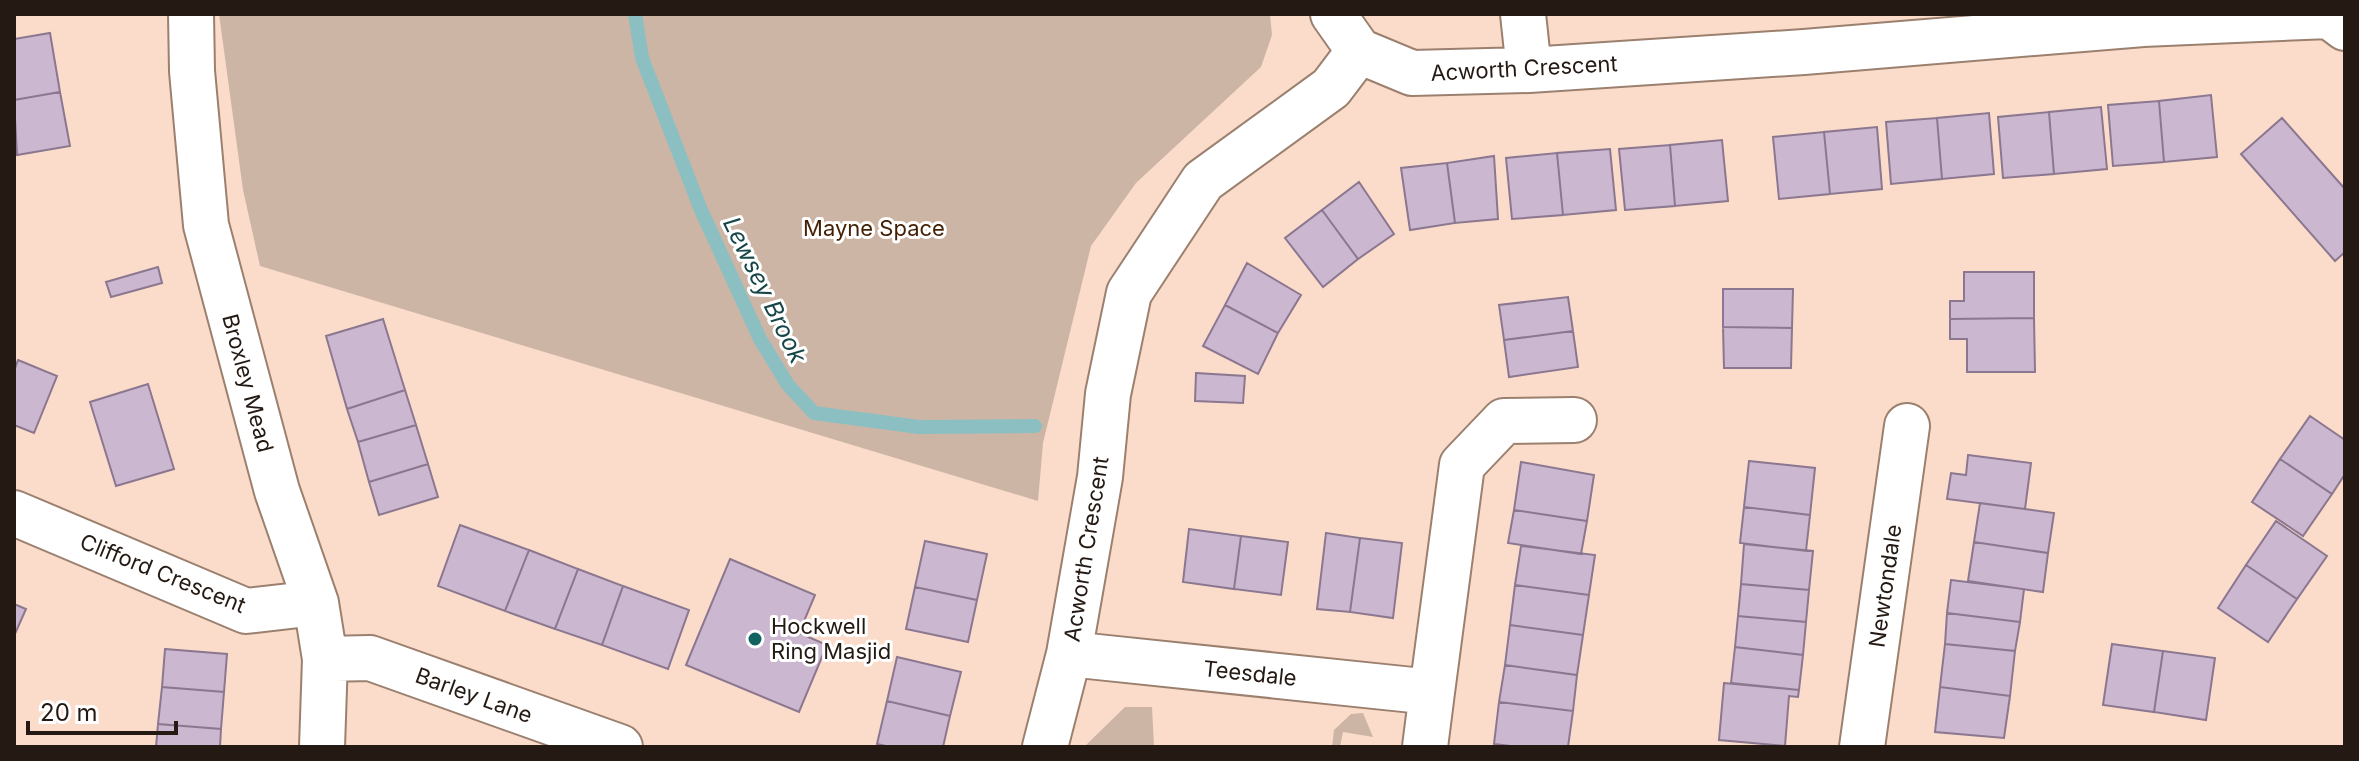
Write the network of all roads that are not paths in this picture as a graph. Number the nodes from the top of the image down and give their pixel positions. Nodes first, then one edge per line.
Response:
1 (191, 14) edge
2 (1333, 14) edge
3 (1523, 14) edge
4 (2142, 19) edge
5 (2345, 28) edge
6 (1802, 33) edge
7 (1359, 51) junction
8 (1529, 70) junction
9 (1574, 420) dead end
10 (1907, 426) dead end
11 (14, 513) edge
12 (316, 603) junction
13 (1069, 654) junction
14 (325, 659) junction
15 (1432, 692) junction
16 (322, 747) edge
17 (620, 747) edge
18 (1045, 747) edge
19 (1425, 747) edge
20 (1862, 747) edge

1 - 12 street, Broxley Mead
2 - 7 street
3 - 8 street
4 - 5 street, Acworth Crescent
4 - 6 street, Acworth Crescent
6 - 8 street, Acworth Crescent
7 - 8 street, Acworth Crescent
7 - 13 street, Acworth Crescent
9 - 15 street
10 - 20 street, Newtondale
11 - 12 street, Clifford Crescent
12 - 14 street, Broxley Mead
13 - 15 street, Teesdale
13 - 18 street, Acworth Crescent
14 - 16 street, Broxley Mead
14 - 17 street, Barley Lane
15 - 19 street

